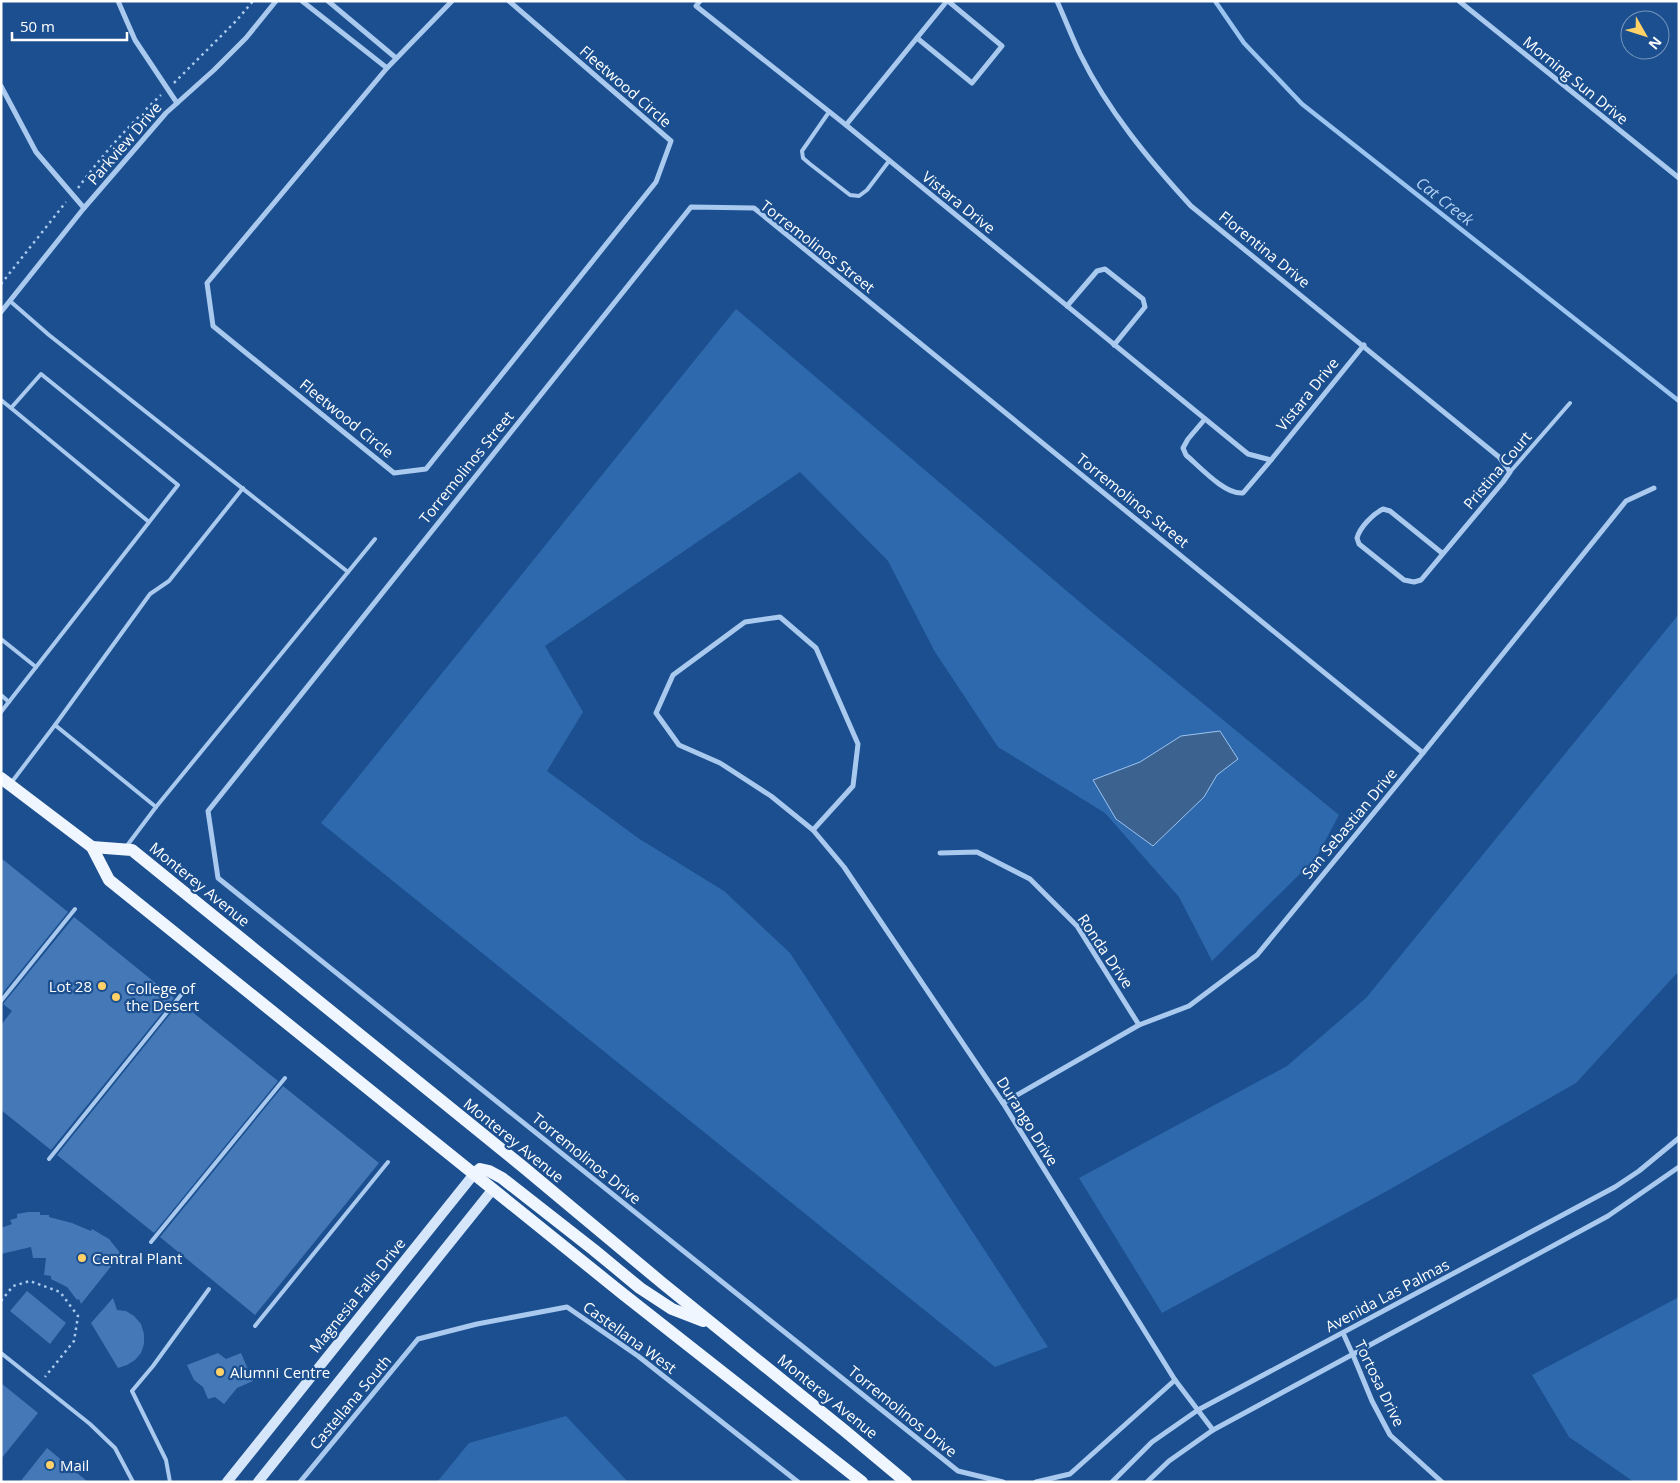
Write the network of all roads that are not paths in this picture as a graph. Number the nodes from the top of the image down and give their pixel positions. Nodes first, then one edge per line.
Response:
1 (118, 1) edge
2 (276, 1) edge
3 (302, 1) edge
4 (328, 1) edge
5 (452, 1) edge
6 (509, 1) edge
7 (690, 1) edge
8 (948, 1) edge
9 (1058, 1) edge
10 (1458, 1) edge
11 (698, 4) edge
12 (917, 38) junction
13 (396, 58) junction
14 (387, 68) junction
15 (1, 86) edge
16 (177, 103) junction
17 (829, 112) junction
18 (846, 125) junction
19 (889, 161) junction
20 (1679, 178) edge
21 (84, 208) junction
22 (10, 301) junction
23 (1066, 306) junction
24 (1, 312) edge
25 (1114, 345) junction
26 (1364, 345) junction
27 (1, 400) edge
28 (1570, 403) dead end
29 (12, 408) junction
30 (1205, 419) junction
31 (1271, 460) junction
32 (1510, 472) junction
33 (243, 488) junction
34 (1654, 488) dead end
35 (149, 522) junction
36 (375, 540) dead end
37 (1442, 553) junction
38 (348, 572) junction
39 (1, 639) edge
40 (36, 667) junction
41 (1, 695) edge
42 (10, 702) junction
43 (1, 712) edge
44 (55, 725) junction
45 (1423, 753) junction
46 (6, 781) edge
47 (156, 807) junction
48 (208, 811) joint
49 (813, 830) junction
50 (92, 848) junction
51 (125, 849) junction
52 (940, 853) dead end
53 (75, 909) dead end
54 (181, 995) dead end
55 (1, 1001) edge
56 (1139, 1025) junction
57 (284, 1078) dead end
58 (1003, 1103) junction
59 (1679, 1138) edge
60 (48, 1159) dead end
61 (388, 1162) dead end
62 (1679, 1167) edge
63 (474, 1174) junction
64 (493, 1189) junction
65 (151, 1242) dead end
66 (209, 1289) dead end
67 (714, 1325) junction
68 (254, 1326) dead end
69 (1342, 1333) junction
70 (418, 1339) joint
71 (1, 1353) edge
72 (1353, 1355) junction
73 (1175, 1380) junction
74 (1198, 1410) junction
75 (1213, 1430) junction
76 (133, 1482) edge
77 (170, 1482) edge
78 (227, 1482) edge
79 (258, 1482) edge
80 (300, 1482) edge
81 (798, 1482) edge
82 (862, 1482) edge
83 (906, 1482) edge
84 (1003, 1482) edge
85 (1036, 1482) edge
86 (1112, 1482) edge
87 (1147, 1482) edge
88 (1442, 1482) edge

1 - 16 street
2 - 16 street, Parkview Drive
3 - 14 street
4 - 13 street
5 - 13 street, Fleetwood Circle
6 - 14 street, Fleetwood Circle
7 - 11 street, Vistara Drive
8 - 12 street
8 - 12 street
9 - 26 street, Florentina Drive
10 - 20 street, Morning Sun Drive
11 - 17 street, Vistara Drive
12 - 18 street
13 - 14 street, Fleetwood Circle
15 - 21 street
16 - 21 street, Parkview Drive
17 - 18 street, Vistara Drive
17 - 19 lane
18 - 19 street, Vistara Drive
19 - 23 street, Vistara Drive
21 - 22 street, Parkview Drive
22 - 24 street, Parkview Drive
22 - 33 lane
23 - 25 street, Vistara Drive
23 - 25 street
25 - 30 street, Vistara Drive
26 - 31 street, Vistara Drive
26 - 32 street, Florentina Drive
27 - 29 lane
28 - 32 lane, Pristina Court
29 - 35 lane
29 - 35 lane
30 - 31 street, Vistara Drive
30 - 31 street, Vistara Drive
32 - 37 street, Pristina Court
33 - 38 lane
33 - 44 lane
34 - 45 street, San Sebastian Drive
35 - 40 lane
36 - 38 lane
37 - 37 street, Pristina Court
38 - 47 lane
39 - 40 lane
40 - 42 lane
41 - 42 lane
42 - 43 lane
44 - 46 lane
44 - 47 lane
45 - 48 street, Torremolinos Street
45 - 56 street, San Sebastian Drive
46 - 50 main road
47 - 51 lane
48 - 84 street, Torremolinos Drive
49 - 49 street, Durango Drive
49 - 58 street, Durango Drive
50 - 51 main road, Monterey Avenue
50 - 63 main road
51 - 67 main road, Monterey Avenue
52 - 56 street, Ronda Drive
53 - 55 lane
54 - 60 lane
56 - 58 street, San Sebastian Drive
57 - 65 lane
58 - 73 street, Durango Drive
59 - 69 street, Avenida Las Palmas
61 - 68 lane
62 - 72 street
63 - 64 main road
63 - 67 main road
63 - 78 street, Magnesia Falls Drive
64 - 79 street
64 - 82 main road
66 - 77 lane
67 - 83 main road, Monterey Avenue
69 - 72 street, Tortosa Drive
69 - 74 street, Avenida Las Palmas
70 - 80 street, Castellana South
70 - 81 street, Castellana West
71 - 76 lane
72 - 75 street
72 - 88 street, Tortosa Drive
73 - 74 street, Durango Drive
73 - 85 street
74 - 75 street, Durango Drive
74 - 86 street, Avenida Las Palmas
75 - 87 street

